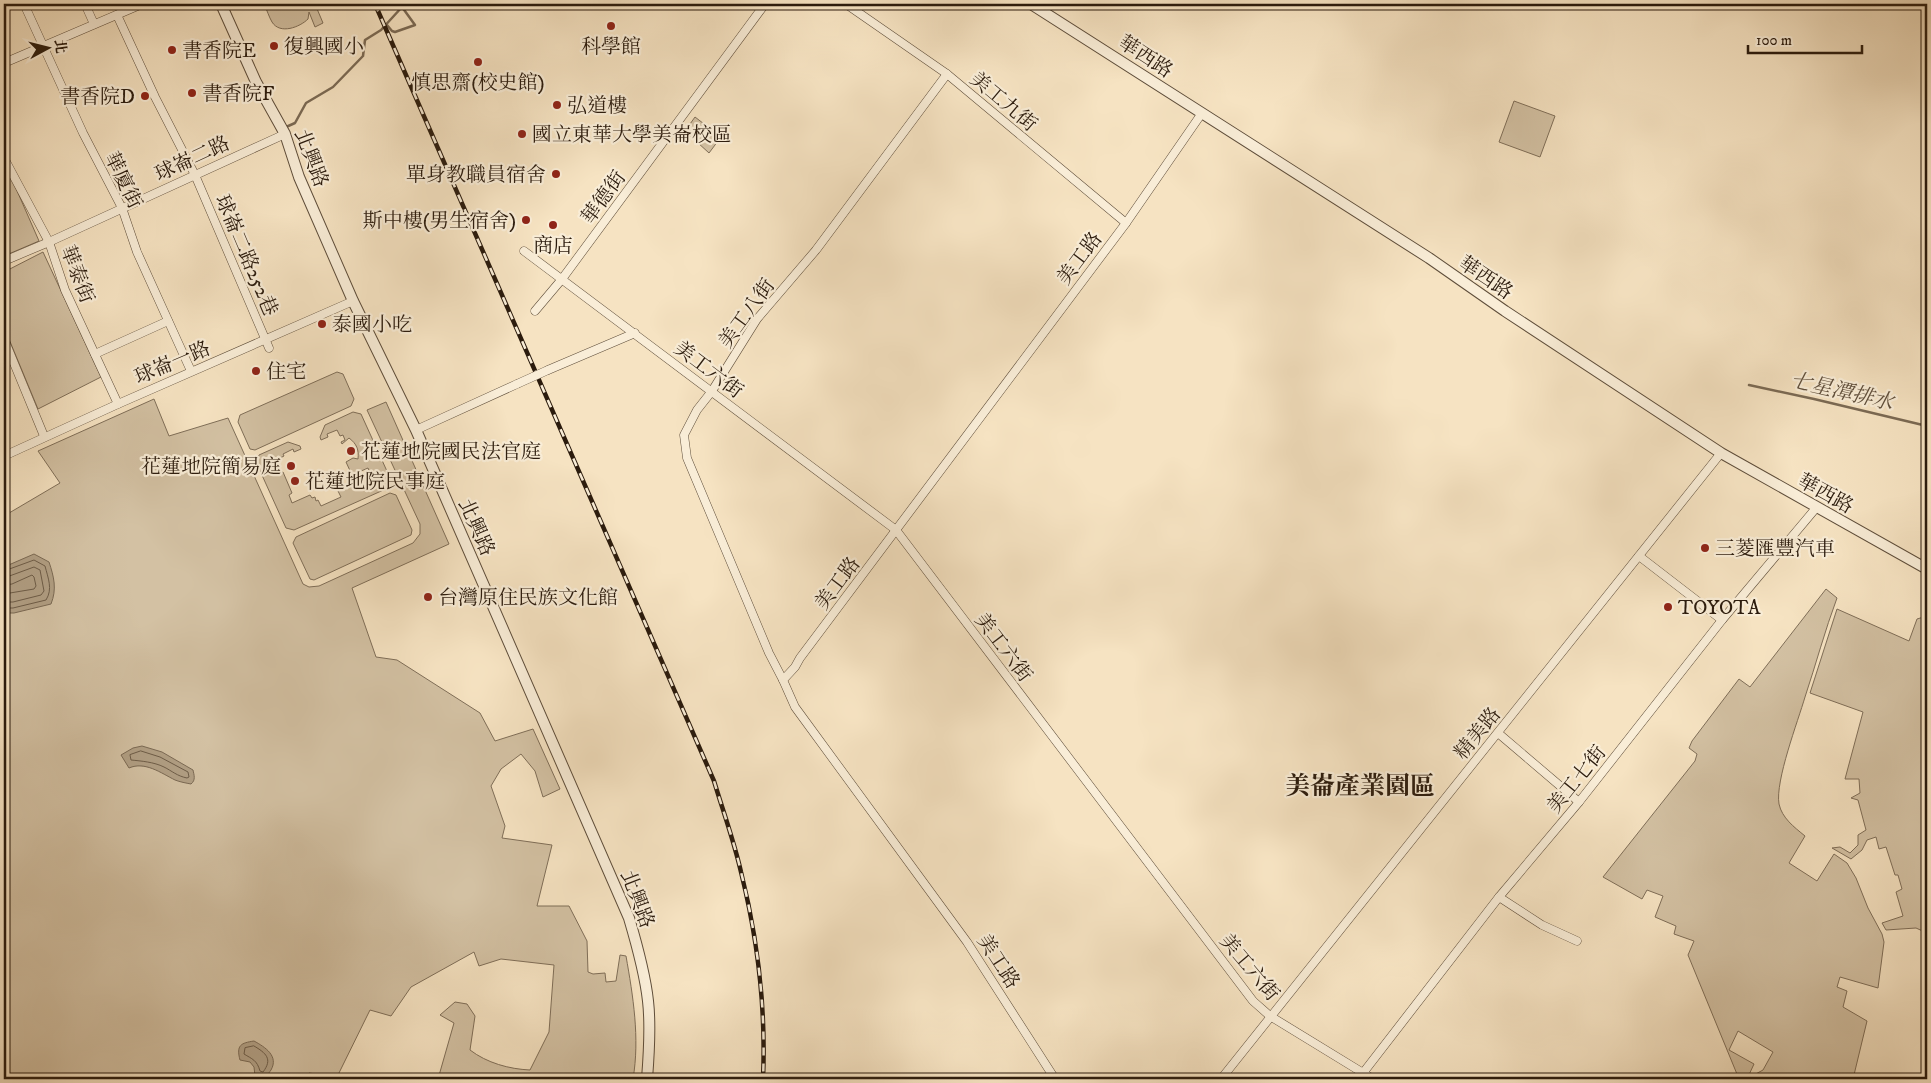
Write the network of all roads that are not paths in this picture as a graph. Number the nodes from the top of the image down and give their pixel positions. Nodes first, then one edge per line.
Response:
1 (24, 4) edge
2 (86, 4) edge
3 (142, 4) edge
4 (221, 4) edge
5 (765, 4) edge
6 (846, 4) edge
7 (1031, 4) edge
8 (117, 15) junction
9 (94, 24) junction
10 (44, 46) junction
11 (4, 63) edge
12 (946, 74) junction
13 (1202, 113) junction
14 (284, 134) junction
15 (4, 158) edge
16 (196, 175) junction
17 (122, 208) junction
18 (1126, 223) junction
19 (49, 242) junction
20 (524, 251) dead end
21 (4, 261) edge
22 (562, 279) junction
23 (353, 302) junction
24 (535, 311) dead end
25 (168, 321) junction
26 (635, 333) junction
27 (4, 339) edge
28 (265, 340) junction
29 (269, 348) dead end
30 (95, 354) junction
31 (191, 372) junction
32 (712, 391) junction
33 (118, 404) junction
34 (416, 430) junction
35 (44, 436) junction
36 (1721, 453) junction
37 (4, 456) edge
38 (1816, 508) junction
39 (896, 530) junction
40 (1639, 556) junction
41 (1927, 569) edge
42 (1722, 620) junction
43 (782, 680) junction
44 (1498, 733) junction
45 (1579, 802) junction
46 (1499, 897) junction
47 (1577, 941) dead end
48 (1270, 1016) junction
49 (1363, 1073) junction
50 (647, 1079) edge
51 (1055, 1079) edge
52 (1221, 1079) edge
53 (1373, 1079) edge

1 - 10 street, 華廈街
2 - 9 street
3 - 8 street
4 - 14 street, 北興路
5 - 22 street, 華德街
6 - 12 street, 美工九街
7 - 13 street, 華西路
8 - 9 street
8 - 16 street, 球崙二路252巷
9 - 10 street
10 - 11 street
10 - 17 street, 華廈街
12 - 18 street, 美工九街
12 - 32 street, 美工八街
13 - 18 street, 美工路
13 - 36 street, 華西路
14 - 16 street, 球崙二路
14 - 23 street, 北興路
15 - 19 street, 華泰街
16 - 17 street, 球崙二路
16 - 28 street, 球崙二路252巷
17 - 19 street, 球崙二路
17 - 25 street, 華廈街
18 - 39 street, 美工路
19 - 21 street, 球崙二路
19 - 30 street, 華泰街
20 - 22 street, 美工六街
22 - 24 street, 華德街
22 - 26 street, 美工六街
23 - 28 street, 球崙一路
23 - 34 street, 北興路
25 - 30 street
25 - 31 street, 華廈街
26 - 32 street, 美工六街
26 - 34 street, bridge
27 - 35 street
28 - 29 street, 球崙二路252巷
28 - 31 street, 球崙一路
30 - 33 street, 華泰街
31 - 33 street, 球崙一路
32 - 39 street, 美工六街
32 - 43 street, 美工八街
33 - 35 street, 球崙一路
34 - 50 street, 北興路
35 - 37 street, 球崙一路
36 - 38 street, 華西路
36 - 40 street, 精美路
38 - 41 street, 華西路
38 - 42 street, 美工七街
39 - 43 street, 美工路
39 - 48 street, 美工六街
40 - 42 street
40 - 44 street, 精美路
42 - 45 street, 美工七街
43 - 51 street, 美工路
44 - 45 street
44 - 48 street, 精美路
45 - 46 street, 美工七街
46 - 47 street
46 - 49 street, 美工七街
48 - 49 street, 美工六街
48 - 52 street, 精美路
49 - 53 street, 美工六街

